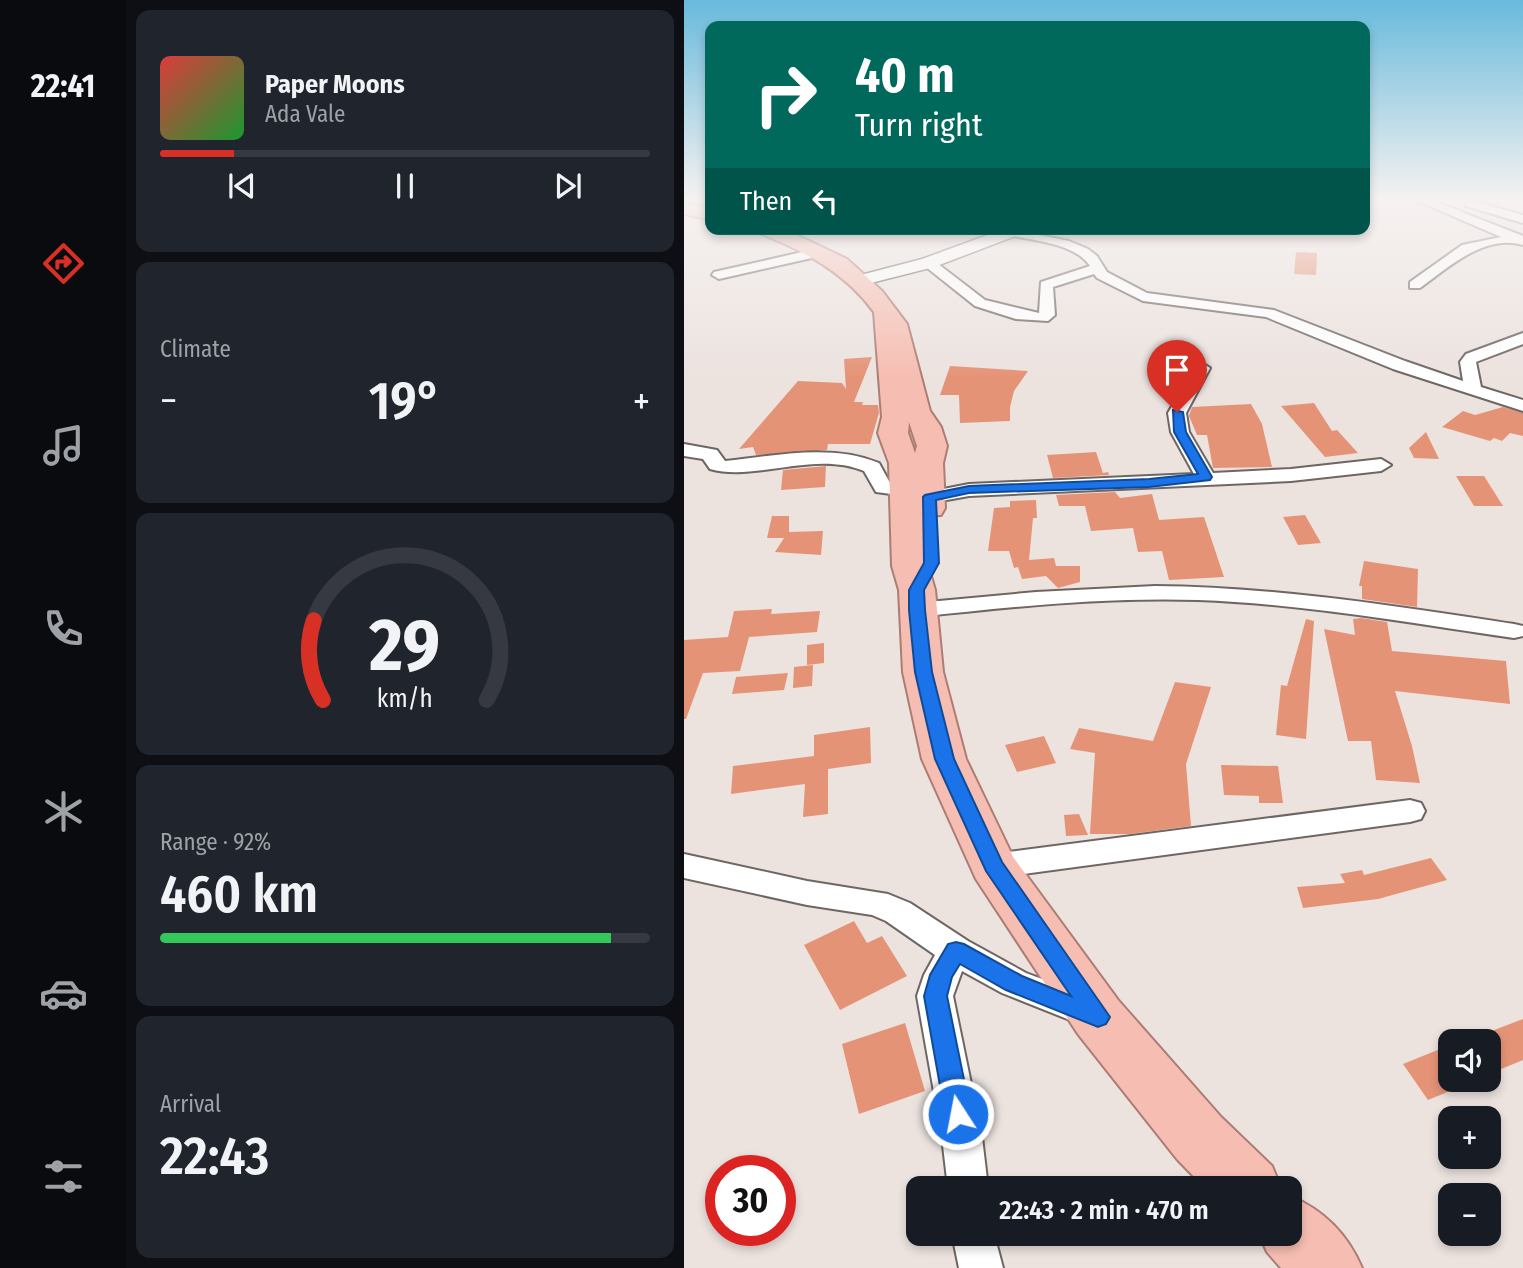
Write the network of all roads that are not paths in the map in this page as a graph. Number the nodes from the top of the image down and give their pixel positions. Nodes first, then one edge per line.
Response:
1 (793, 258) edge
2 (828, 258) edge
3 (941, 258) edge
4 (1091, 258) edge
5 (1453, 258) edge
6 (928, 263) junction
7 (1098, 268) junction
8 (719, 275) dead end
9 (859, 281) junction
10 (1415, 285) dead end
11 (1523, 338) edge
12 (1202, 368) dead end
13 (1473, 388) junction
14 (1523, 405) edge
15 (684, 450) edge
16 (1381, 465) dead end
17 (1206, 477) junction
18 (918, 494) junction
19 (917, 600) junction
20 (1514, 631) dead end
21 (1410, 811) dead end
22 (684, 866) edge
23 (993, 866) junction
24 (956, 951) junction
25 (1098, 1017) junction
26 (967, 1176) edge
27 (1237, 1176) edge
28 (1302, 1241) edge
29 (976, 1246) edge
30 (981, 1268) edge
31 (1328, 1268) edge

1 - 8 street
2 - 9 highway
3 - 6 street
4 - 7 street
5 - 10 street
6 - 7 street
6 - 9 street
7 - 13 street
9 - 18 highway
11 - 13 street
12 - 17 street
13 - 14 street
15 - 18 street
16 - 17 street
17 - 18 street
18 - 19 highway
19 - 20 street
19 - 23 highway
21 - 23 street
22 - 24 street
23 - 25 highway
24 - 25 street
24 - 26 street
25 - 27 highway
28 - 31 highway
29 - 30 street

